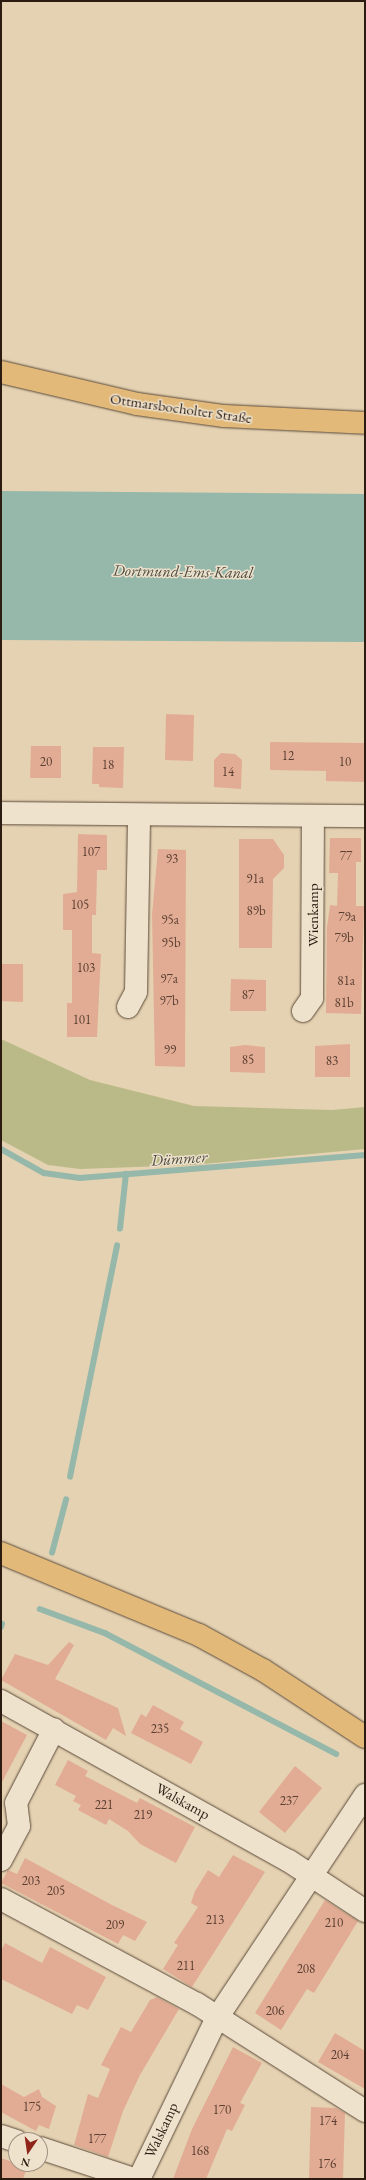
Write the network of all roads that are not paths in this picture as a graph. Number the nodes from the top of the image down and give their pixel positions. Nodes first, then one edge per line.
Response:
1 (1, 372) edge
2 (365, 423) edge
3 (1, 813) edge
4 (139, 815) junction
5 (313, 816) junction
6 (365, 816) edge
7 (128, 1007) dead end
8 (304, 1011) dead end
9 (1, 1553) edge
10 (1, 1701) edge
11 (54, 1729) junction
12 (365, 1737) edge
13 (365, 1795) edge
14 (1, 1860) edge
15 (309, 1877) junction
16 (1, 1899) edge
17 (365, 1911) edge
18 (218, 2018) junction
19 (365, 2111) edge
20 (48, 2151) edge
21 (134, 2179) edge
22 (138, 2179) edge

1 - 2 main road, Ottmarsbocholter Straße
3 - 4 street
4 - 5 street
4 - 7 street
5 - 6 street
5 - 8 street, Wienkamp
9 - 12 main road
10 - 11 street, Walskamp
11 - 14 street
11 - 15 street, Walskamp
13 - 15 street, Walskamp
15 - 17 street, Walskamp
15 - 18 street, Walskamp
16 - 18 street
18 - 19 street
18 - 22 street, Walskamp
20 - 21 street

